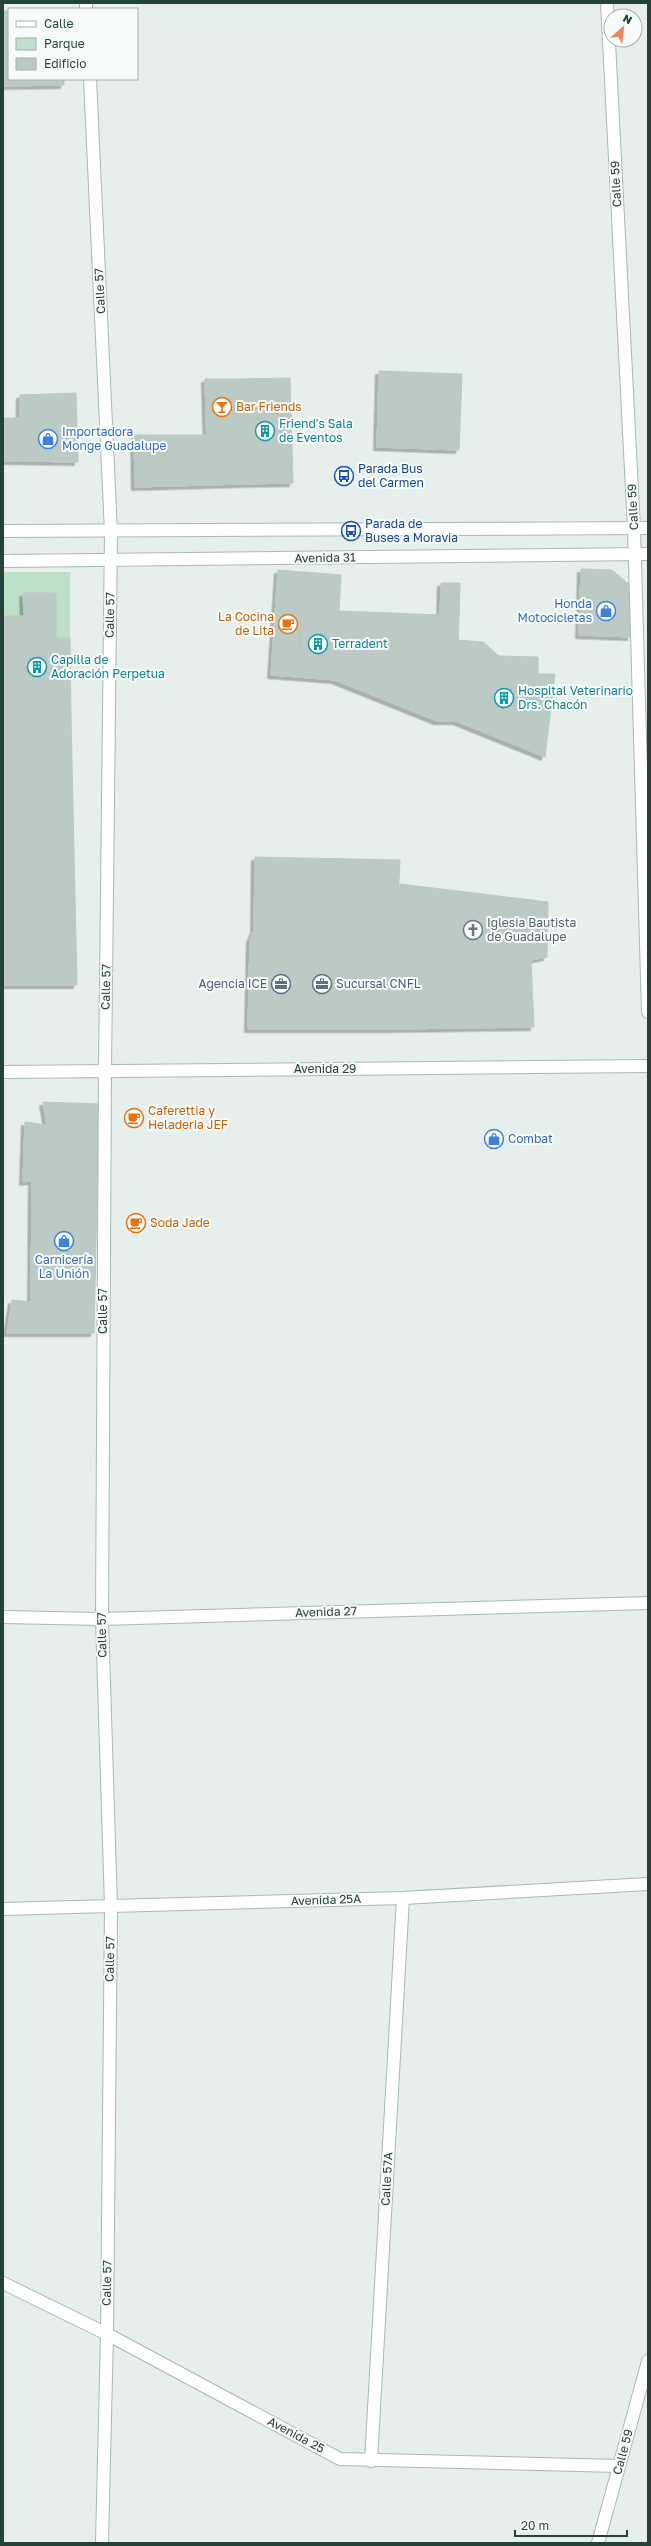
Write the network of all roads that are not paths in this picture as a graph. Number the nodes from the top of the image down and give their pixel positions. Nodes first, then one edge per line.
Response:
1 (607, 3) edge
2 (90, 80) edge
3 (648, 528) edge
4 (634, 529) junction
5 (3, 531) edge
6 (111, 532) junction
7 (648, 554) edge
8 (635, 555) junction
9 (111, 560) junction
10 (3, 561) edge
11 (648, 1012) edge
12 (648, 1066) edge
13 (105, 1070) junction
14 (3, 1072) edge
15 (648, 1602) edge
16 (3, 1617) edge
17 (102, 1619) junction
18 (648, 1884) edge
19 (403, 1898) junction
20 (111, 1906) junction
21 (3, 1909) edge
22 (3, 2284) edge
23 (107, 2334) junction
24 (648, 2360) edge
25 (371, 2461) junction
26 (619, 2466) junction
27 (102, 2543) edge
28 (598, 2543) edge

1 - 4 street, Calle 59
2 - 6 street, Calle 57
3 - 4 street
4 - 6 street
4 - 8 street, Calle 59
5 - 6 street
6 - 9 street, Calle 57
7 - 8 street, Avenida 31
8 - 9 street, Avenida 31
8 - 11 street, Calle 59
9 - 10 street, Avenida 31
9 - 13 street, Calle 57
12 - 13 street, Avenida 29
13 - 14 street, Avenida 29
13 - 17 street, Calle 57
15 - 17 street, Avenida 27
16 - 17 street, Avenida 27
17 - 20 street, Calle 57
18 - 19 street, Avenida 25A
19 - 20 street, Avenida 25A
19 - 25 street, Calle 57A
20 - 21 street, Avenida 25A
20 - 23 street, Calle 57
22 - 23 street, Avenida 25
23 - 25 street, Avenida 25
23 - 27 street, Calle 57
24 - 26 street, Calle 59
25 - 26 street, Avenida 25
26 - 28 street, Calle 59

